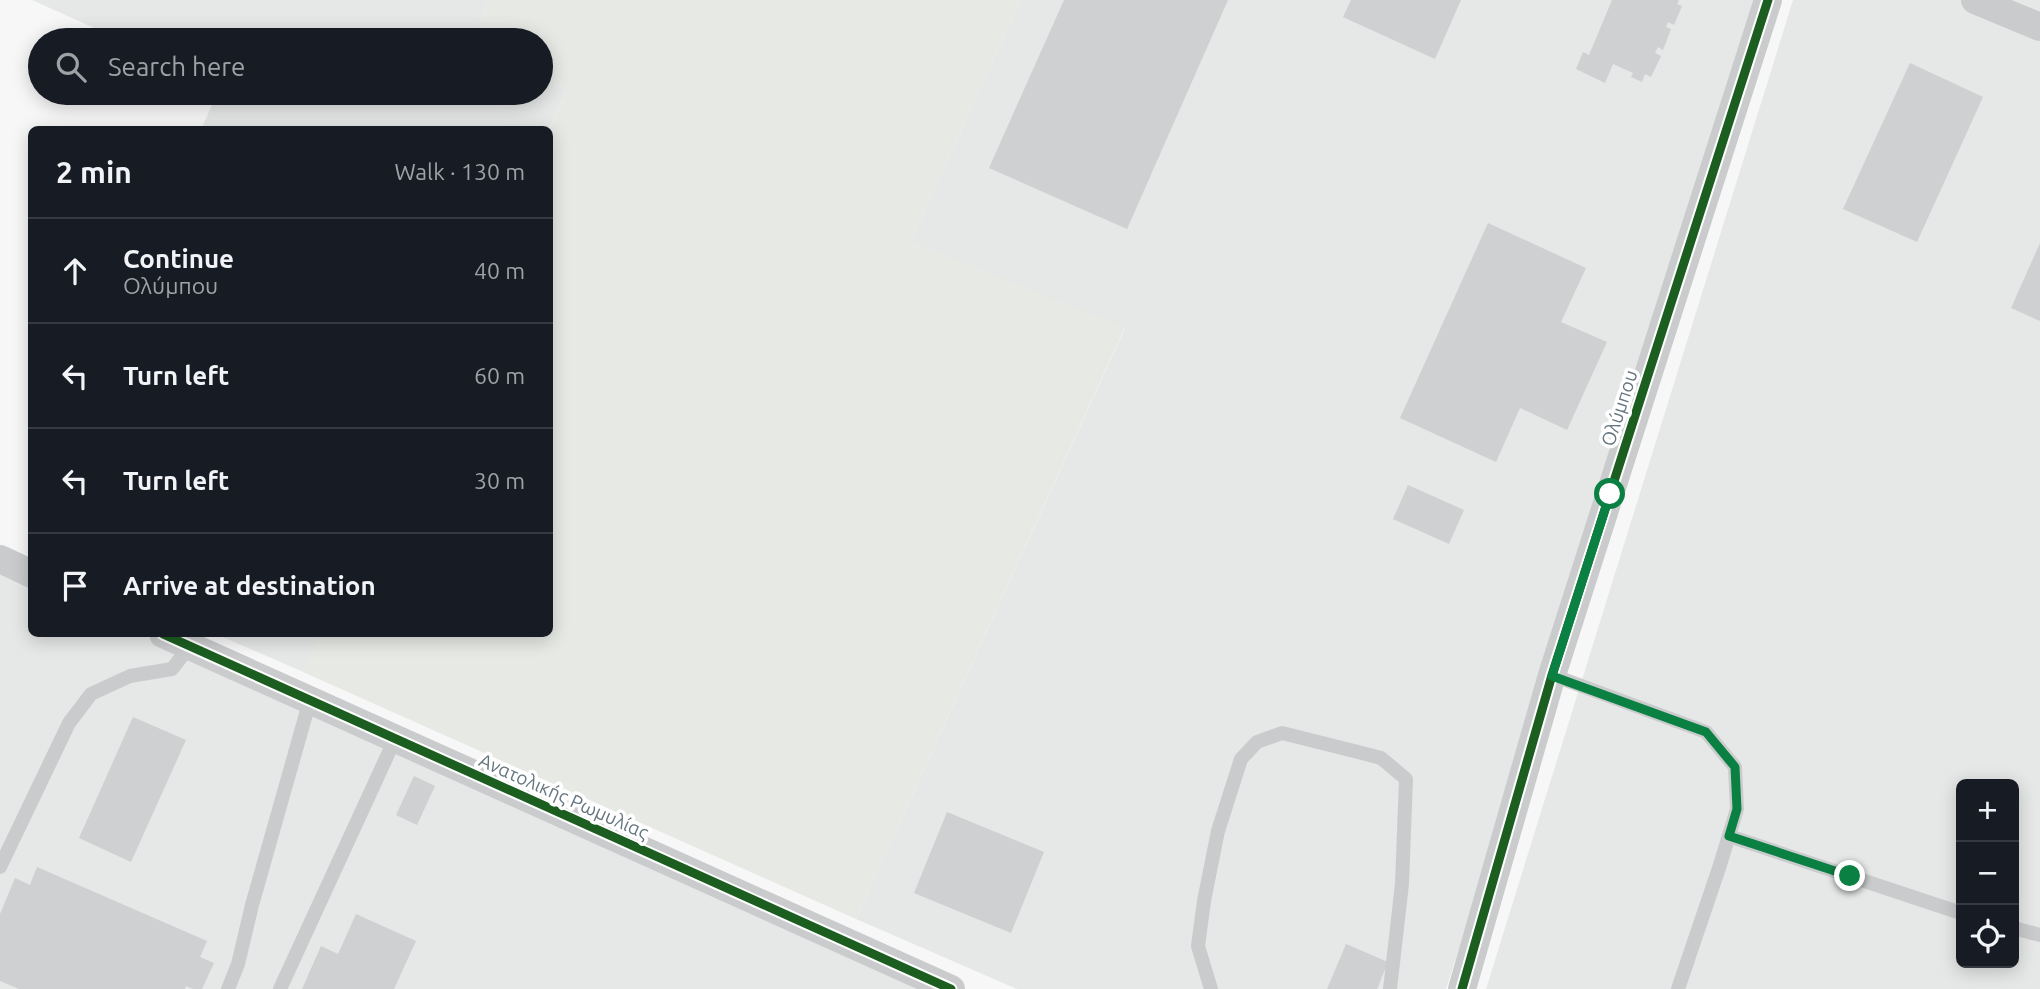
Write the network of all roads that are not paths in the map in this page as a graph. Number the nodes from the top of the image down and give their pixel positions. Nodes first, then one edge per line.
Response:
1 (1768, 0) edge
2 (1975, 0) edge
3 (2005, 5) edge
4 (2040, 27) edge
5 (0, 559) edge
6 (28, 571) edge
7 (170, 637) edge
8 (190, 646) junction
9 (1552, 676) junction
10 (310, 701) junction
11 (395, 739) junction
12 (1729, 836) junction
13 (0, 867) edge
14 (1956, 911) edge
15 (2019, 929) edge
16 (2040, 935) edge
17 (228, 989) edge
18 (280, 989) edge
19 (951, 989) edge
20 (1211, 989) edge
21 (1390, 989) edge
22 (1462, 989) edge
23 (1678, 989) edge

1 - 9 street, Ολύμπου
2 - 3 street
3 - 4 street
5 - 6 street
7 - 8 street, Ανατολικής Ρωμυλίας
8 - 10 street, Ανατολικής Ρωμυλίας
8 - 13 lane
9 - 12 lane
9 - 22 street, Ολύμπου
10 - 11 street, Ανατολικής Ρωμυλίας
10 - 17 lane
11 - 18 lane
11 - 19 street, Ανατολικής Ρωμυλίας
12 - 14 lane
12 - 23 lane
15 - 16 lane
20 - 21 lane

